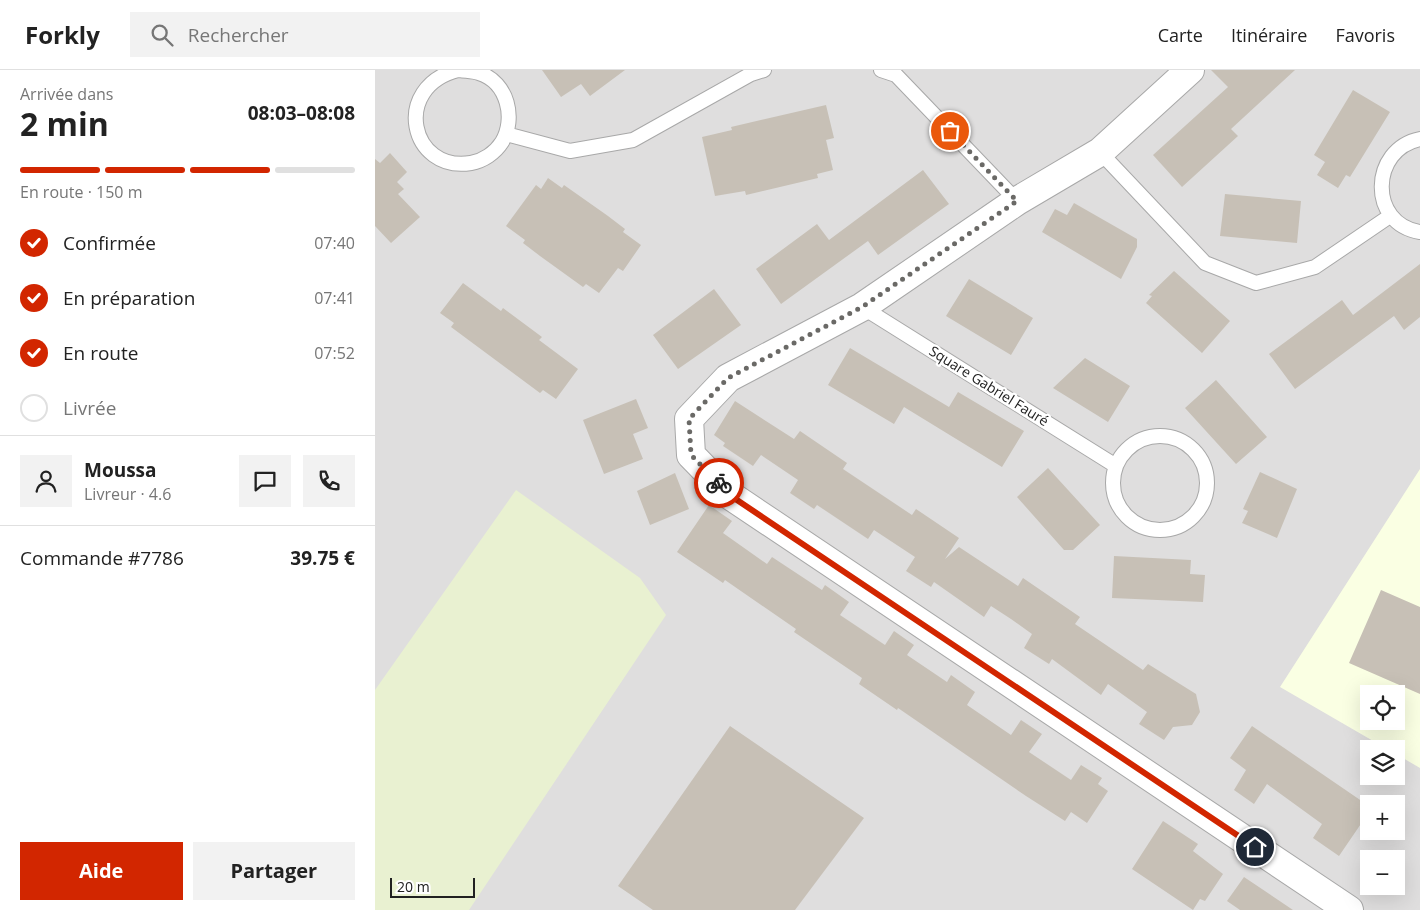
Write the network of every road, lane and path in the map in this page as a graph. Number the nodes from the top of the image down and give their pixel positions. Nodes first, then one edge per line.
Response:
1 (459, 70) edge
2 (764, 70) edge
3 (881, 70) edge
4 (1190, 70) edge
5 (506, 134) junction
6 (1420, 140) edge
7 (1100, 152) junction
8 (1017, 201) junction
9 (1390, 216) junction
10 (1420, 232) edge
11 (862, 307) junction
12 (1117, 466) junction
13 (1349, 910) edge

1 - 5 lane
1 - 5 lane
2 - 5 lane
3 - 8 lane
4 - 7 street
6 - 9 lane
7 - 8 street
7 - 9 lane
8 - 11 street
9 - 10 lane
11 - 12 lane, Square Gabriel Fauré
11 - 13 street
12 - 12 lane

